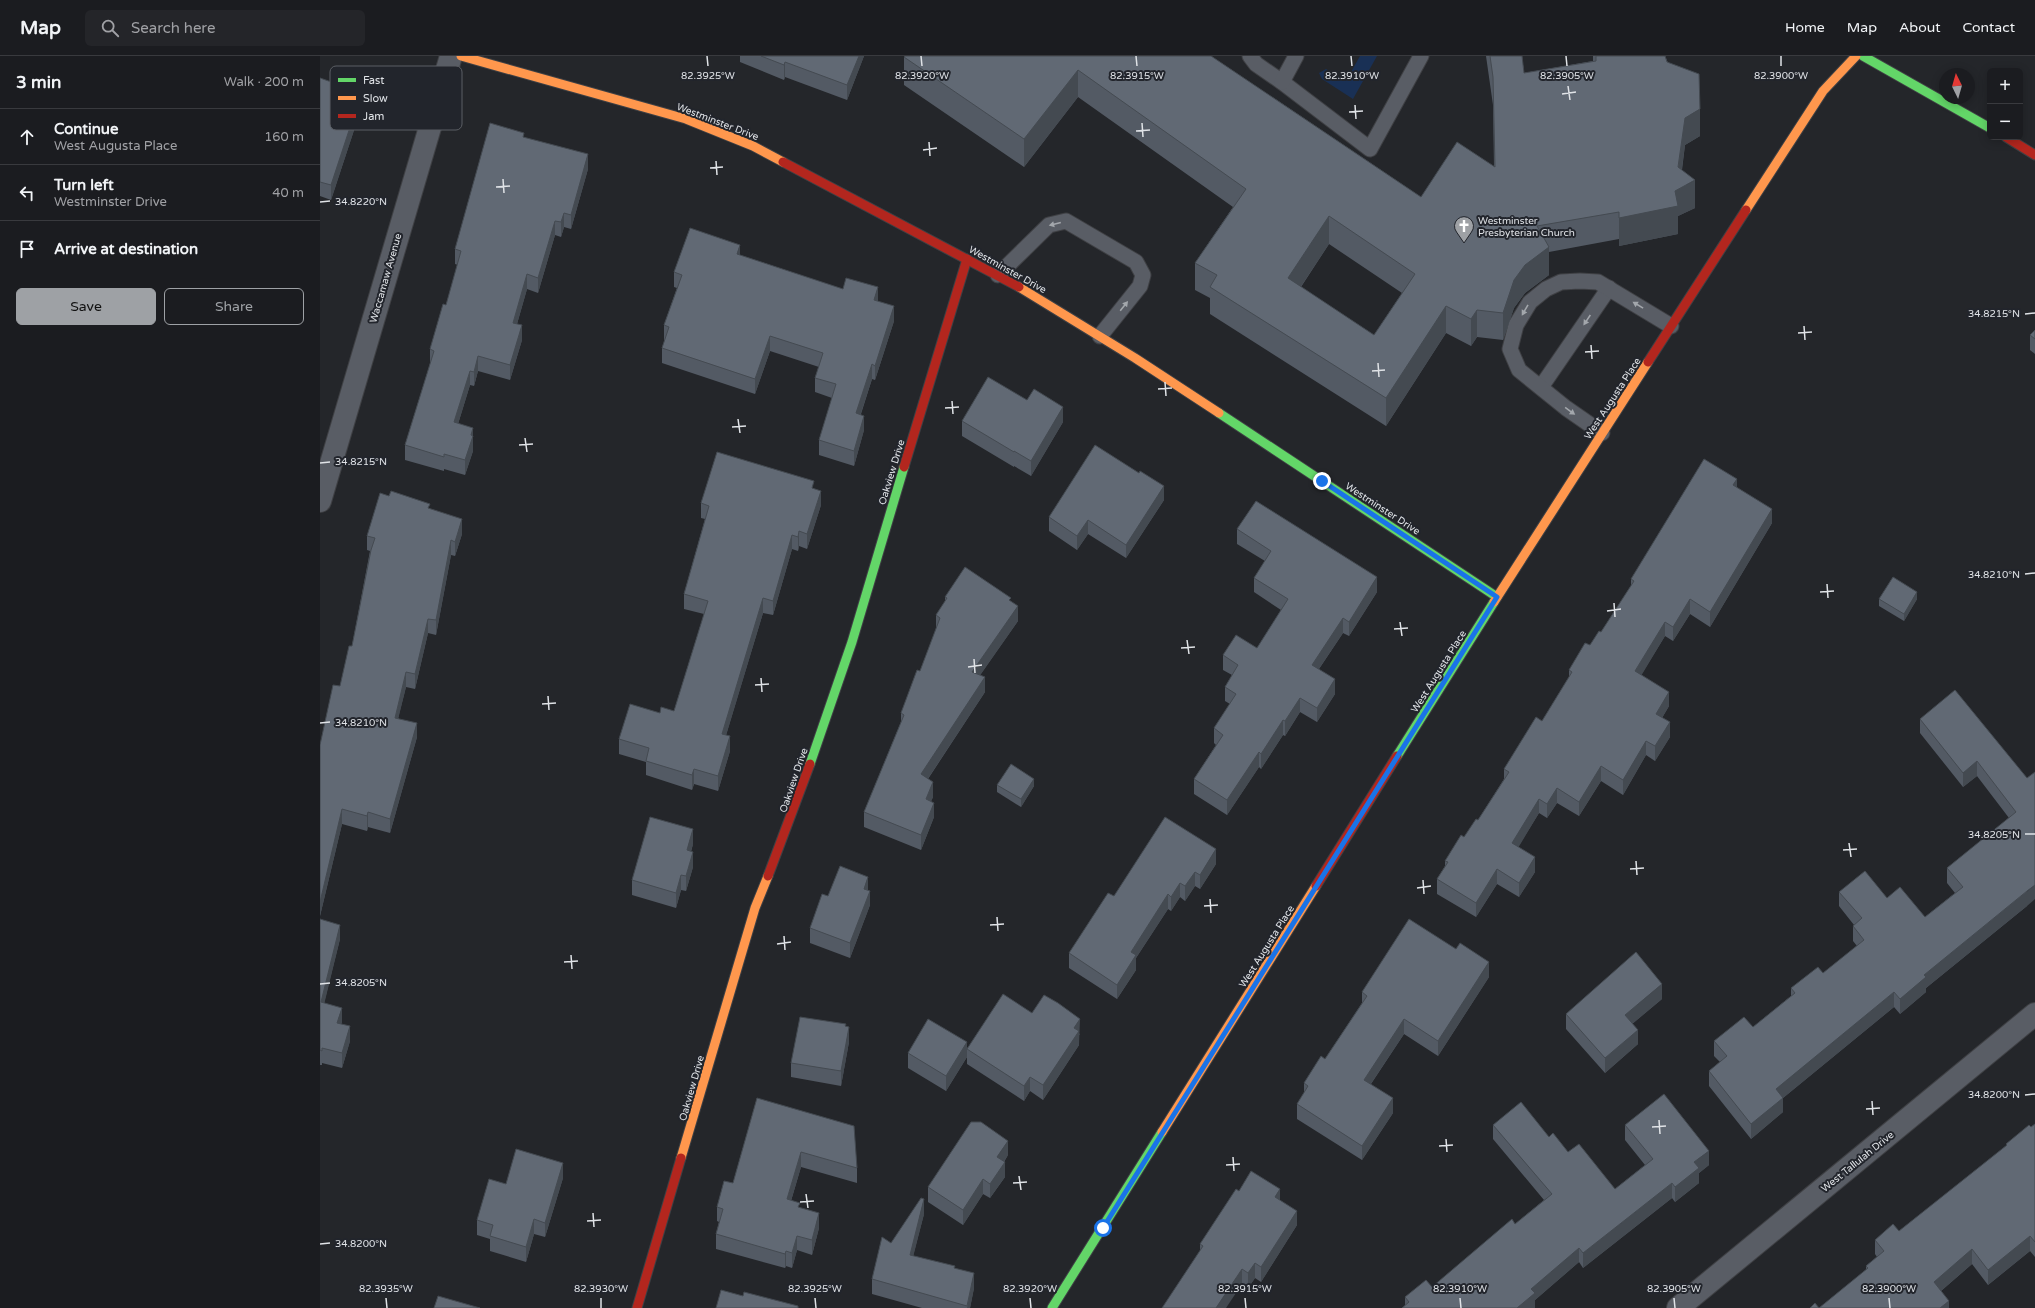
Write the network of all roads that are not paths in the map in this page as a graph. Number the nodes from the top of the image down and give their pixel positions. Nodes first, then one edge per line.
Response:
1 (451, 56) edge
2 (461, 56) edge
3 (1250, 56) edge
4 (1296, 56) edge
5 (1421, 56) edge
6 (1856, 56) edge
7 (1863, 56) edge
8 (448, 66) edge
9 (1282, 82) junction
10 (1987, 126) edge
11 (429, 130) edge
12 (2011, 140) edge
13 (2035, 155) edge
14 (967, 259) junction
15 (998, 275) junction
16 (1609, 288) junction
17 (1671, 326) junction
18 (1100, 336) junction
19 (1541, 387) junction
20 (1602, 433) junction
21 (320, 501) edge
22 (1497, 597) junction
23 (2035, 1014) edge
24 (637, 1308) edge
25 (1052, 1308) edge
26 (1678, 1308) edge

1 - 8 street, Waccamaw Avenue
2 - 14 street, Westminster Drive
3 - 9 lane
4 - 9 lane
5 - 9 lane
6 - 17 street, West Augusta Place
7 - 10 street
11 - 21 street, Waccamaw Avenue
12 - 13 street
14 - 15 street, Westminster Drive
14 - 24 street, Oakview Drive
15 - 18 street, Westminster Drive
18 -> 15 lane
17 -> 16 lane
16 -> 19 lane
16 -> 19 lane
17 - 20 street, West Augusta Place
18 - 22 street, Westminster Drive
19 -> 20 lane
20 - 22 street, West Augusta Place
22 - 25 street, West Augusta Place
23 - 26 street, West Tallulah Drive

